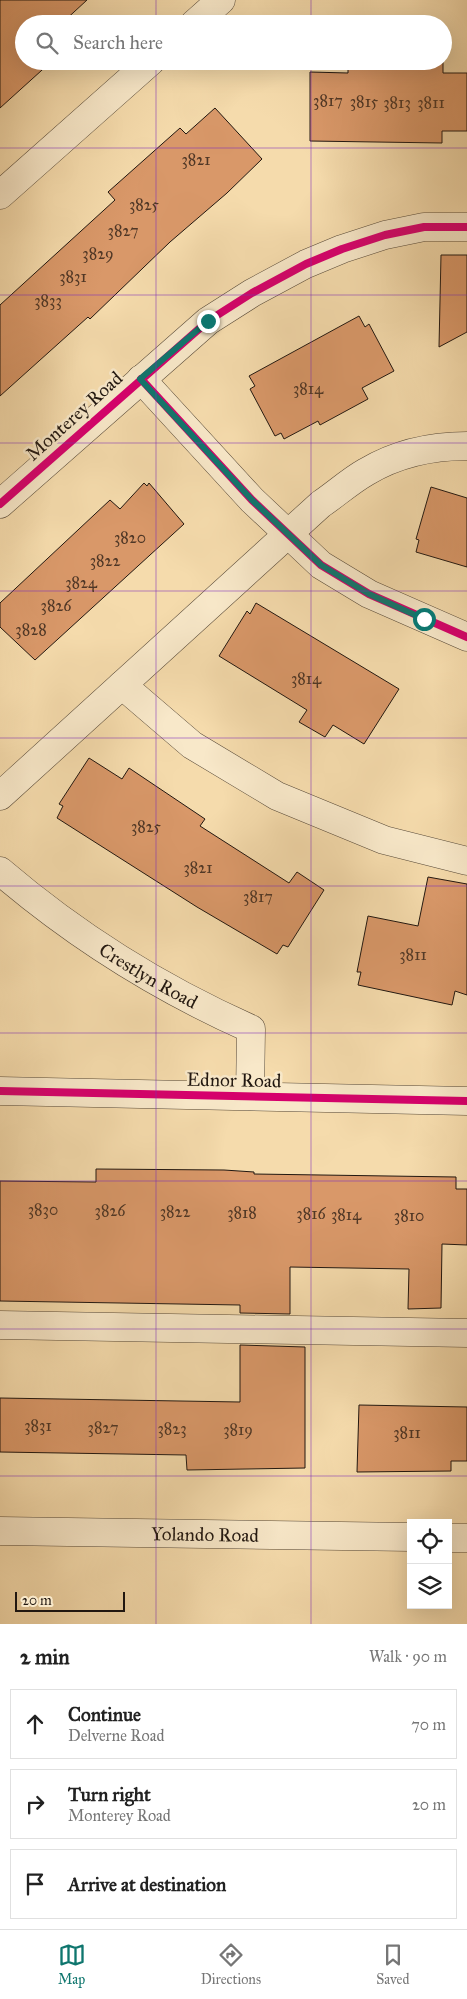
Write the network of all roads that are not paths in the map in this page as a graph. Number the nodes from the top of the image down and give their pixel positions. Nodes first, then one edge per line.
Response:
1 (221, 0) edge
2 (204, 15) edge
3 (141, 70) edge
4 (0, 195) edge
5 (467, 227) edge
6 (140, 379) junction
7 (467, 446) edge
8 (0, 504) edge
9 (289, 534) junction
10 (467, 637) edge
11 (122, 685) junction
12 (0, 796) edge
13 (467, 861) edge
14 (0, 871) edge
15 (0, 1091) edge
16 (250, 1096) junction
17 (467, 1101) edge
18 (0, 1325) edge
19 (467, 1333) edge
20 (0, 1530) edge
21 (407, 1537) edge
22 (452, 1538) edge
23 (467, 1538) edge

1 - 2 street
3 - 4 street
5 - 6 street, Monterey Road
6 - 8 street, Monterey Road
6 - 9 street
7 - 9 street
9 - 10 street
9 - 11 street
11 - 12 street
11 - 13 street
14 - 16 street, Crestlyn Road
15 - 16 street, Ednor Road
16 - 17 street, Ednor Road
18 - 19 street
20 - 21 street, Yolando Road
22 - 23 street

